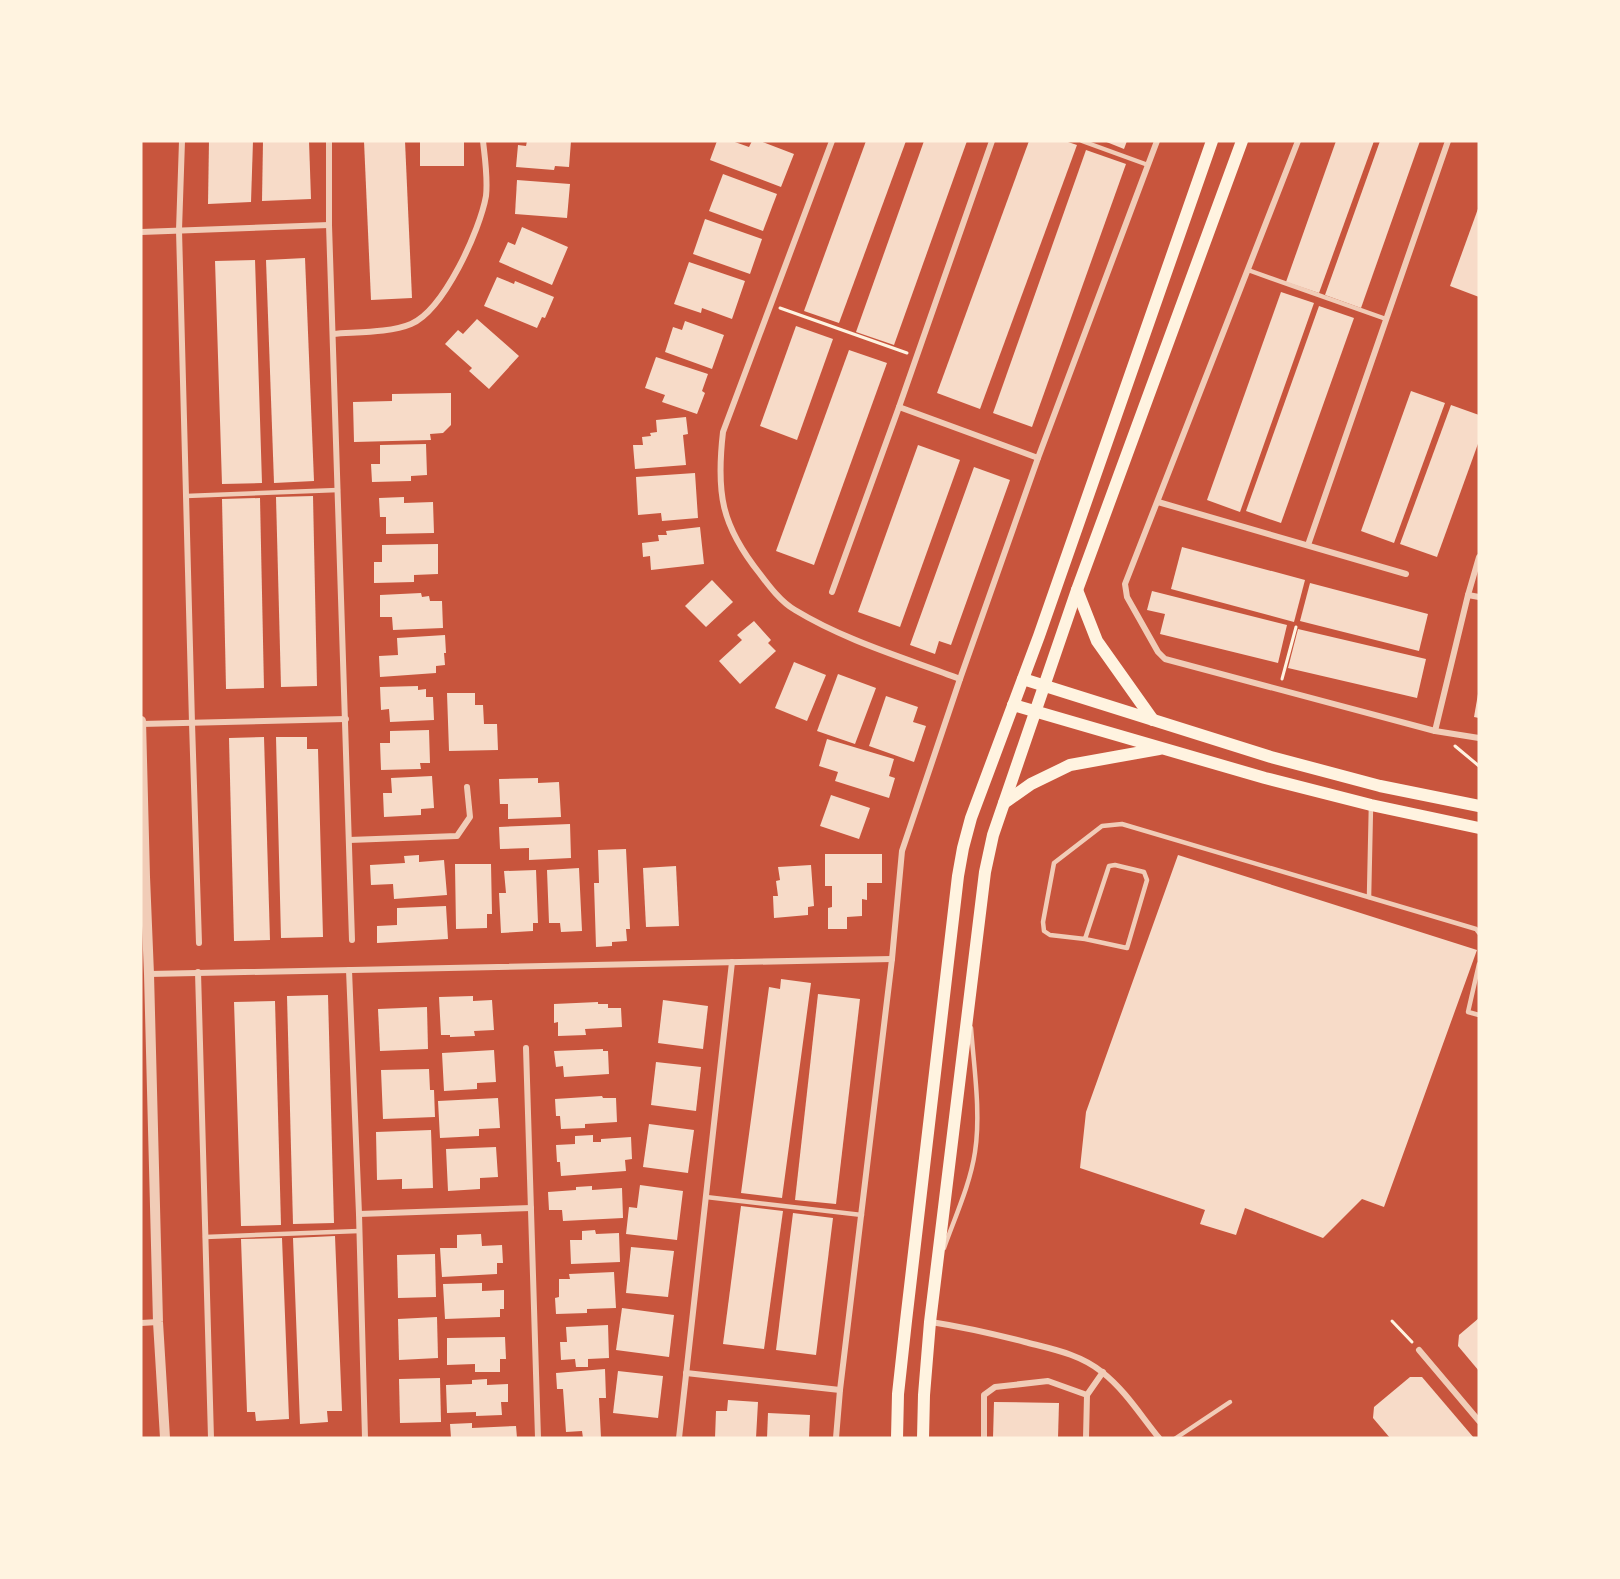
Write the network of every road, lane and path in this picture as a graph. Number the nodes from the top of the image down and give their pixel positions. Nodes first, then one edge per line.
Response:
1 (182, 141) edge
2 (329, 141) edge
3 (483, 141) edge
4 (832, 141) edge
5 (992, 141) edge
6 (1082, 141) edge
7 (1157, 141) edge
8 (1212, 141) edge
9 (1242, 141) edge
10 (1298, 141) edge
11 (1448, 141) edge
12 (1148, 165) junction
13 (329, 225) junction
14 (179, 230) junction
15 (141, 232) edge
16 (1248, 270) junction
17 (770, 305) junction
18 (1386, 319) junction
19 (333, 334) junction
20 (916, 356) junction
21 (899, 407) junction
22 (1038, 458) junction
23 (338, 489) junction
24 (186, 496) junction
25 (1158, 502) junction
26 (1308, 544) junction
27 (1479, 558) edge
28 (1406, 574) dead end
29 (1077, 590) junction
30 (832, 592) dead end
31 (1468, 595) junction
32 (1479, 597) edge
33 (1296, 627) dead end
34 (960, 679) junction
35 (1023, 680) junction
36 (1044, 686) junction
37 (1280, 690) junction
38 (1013, 705) junction
39 (1035, 712) junction
40 (346, 719) junction
41 (1153, 720) junction
42 (141, 722) edge
43 (192, 723) junction
44 (1435, 731) junction
45 (1479, 738) edge
46 (1166, 748) junction
47 (1479, 766) edge
48 (467, 787) dead end
49 (1004, 803) junction
50 (1371, 805) junction
51 (1479, 806) edge
52 (1479, 828) edge
53 (349, 840) junction
54 (143, 878) edge
55 (1369, 897) junction
56 (1479, 933) edge
57 (1085, 939) junction
58 (352, 940) dead end
59 (199, 943) dead end
60 (892, 959) junction
61 (732, 962) junction
62 (1479, 964) edge
63 (349, 970) junction
64 (198, 972) junction
65 (149, 974) junction
66 (969, 999) junction
67 (1479, 1016) edge
68 (526, 1048) dead end
69 (706, 1197) junction
70 (531, 1208) junction
71 (358, 1214) junction
72 (862, 1215) junction
73 (359, 1231) junction
74 (205, 1237) junction
75 (936, 1270) junction
76 (158, 1322) junction
77 (930, 1322) junction
78 (1392, 1322) dead end
79 (141, 1323) edge
80 (1410, 1340) dead end
81 (1419, 1350) dead end
82 (1103, 1372) junction
83 (686, 1373) junction
84 (840, 1390) junction
85 (1087, 1395) junction
86 (1230, 1402) dead end
87 (1479, 1421) edge
88 (165, 1438) edge
89 (211, 1438) edge
90 (365, 1438) edge
91 (538, 1438) edge
92 (679, 1438) edge
93 (836, 1438) edge
94 (897, 1438) edge
95 (923, 1438) edge
96 (984, 1438) edge
97 (1086, 1438) edge
98 (1159, 1438) edge
99 (1176, 1438) edge

1 - 14 street
2 - 13 street
3 - 19 street
4 - 17 street
5 - 20 street
6 - 12 lane
7 - 12 street
8 - 35 main road
9 - 29 main road
10 - 16 street
11 - 18 street
12 - 22 street
13 - 14 street
13 - 19 street
14 - 15 street
14 - 24 street
16 - 18 lane
16 - 25 street
17 - 20 path
17 - 34 street
18 - 26 street
19 - 23 street
20 - 21 street
21 - 22 street
21 - 30 street
22 - 34 street
23 - 24 lane
23 - 40 street
24 - 43 street
25 - 26 street
25 - 37 street
26 - 28 street
27 - 31 street
29 - 36 main road
29 - 41 main road
31 - 32 street
31 - 44 street
33 - 37 path
34 - 60 street
35 - 36 main road
35 - 38 main road
36 - 39 main road
36 - 41 main road
37 - 44 street
38 - 39 main road
38 - 94 main road
39 - 46 main road
39 - 49 main road
40 - 43 street
40 - 53 street
41 - 51 main road
42 - 43 street
42 - 54 street
43 - 59 street
44 - 45 street
44 - 47 path
46 - 49 main road
46 - 50 main road
48 - 53 street
49 - 66 main road
50 - 52 main road
50 - 55 lane
53 - 58 street
54 - 65 street
55 - 56 lane
55 - 57 lane
57 - 57 lane
60 - 61 street
60 - 72 street
61 - 63 street
61 - 69 street
62 - 67 lane
63 - 64 street
63 - 71 street
64 - 65 street
64 - 74 street
65 - 76 street
66 - 75 main road
66 - 75 lane
68 - 70 street
69 - 72 lane
69 - 83 street
70 - 71 street
70 - 91 street
71 - 73 street
72 - 84 street
73 - 74 lane
73 - 90 street
74 - 89 street
75 - 77 main road
76 - 79 street
76 - 88 street
77 - 82 street
77 - 95 main road
78 - 80 path
81 - 87 street
82 - 85 street
82 - 98 street
83 - 84 street
83 - 92 street
84 - 93 street
85 - 96 street
85 - 97 street
86 - 99 lane

